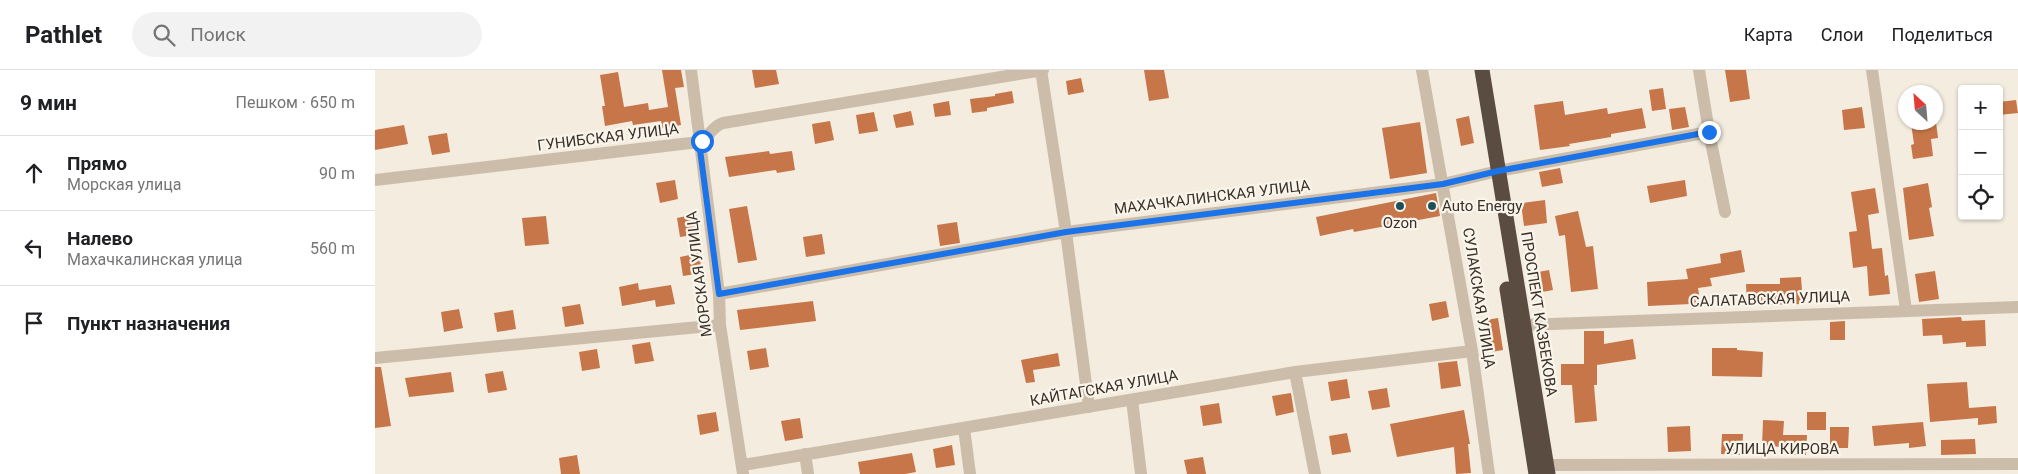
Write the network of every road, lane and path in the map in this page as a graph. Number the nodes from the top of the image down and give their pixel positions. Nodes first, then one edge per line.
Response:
1 (691, 70) edge
2 (1042, 70) edge
3 (1422, 70) edge
4 (1473, 70) edge
5 (1482, 70) edge
6 (1699, 70) edge
7 (1872, 70) edge
8 (1709, 132) junction
9 (699, 142) junction
10 (1493, 172) junction
11 (375, 180) edge
12 (1443, 184) junction
13 (1725, 212) dead end
14 (1066, 232) junction
15 (719, 294) junction
16 (2018, 307) edge
17 (1906, 310) junction
18 (720, 325) junction
19 (1524, 325) junction
20 (1472, 351) junction
21 (375, 358) edge
22 (1295, 372) junction
23 (1132, 400) junction
24 (1089, 407) junction
25 (964, 428) junction
26 (805, 454) junction
27 (2018, 464) edge
28 (743, 469) edge
29 (1543, 471) edge
30 (808, 474) edge
31 (970, 474) edge
32 (1141, 474) edge
33 (1315, 474) edge
34 (1489, 474) edge

1 - 9 street, МОРСКАЯ УЛИЦА
2 - 9 street, ГУНИБСКАЯ УЛИЦА
2 - 14 street
3 - 12 street, СУЛАКСКАЯ УЛИЦА
4 - 10 highway, ПРОСПЕКТ КАЗБЕКОВА
5 - 10 highway, ПРОСПЕКТ КАЗБЕКОВА
6 - 8 street
7 - 17 street
8 - 10 street, МАХАЧКАЛИНСКАЯ УЛИЦА
8 - 13 street
9 - 11 street, ГУНИБСКАЯ УЛИЦА
9 - 15 street, МОРСКАЯ УЛИЦА
10 - 12 street, МАХАЧКАЛИНСКАЯ УЛИЦА
10 - 19 highway, ПРОСПЕКТ КАЗБЕКОВА
10 - 29 highway, ПРОСПЕКТ КАЗБЕКОВА
12 - 14 street, МАХАЧКАЛИНСКАЯ УЛИЦА
12 - 20 street, СУЛАКСКАЯ УЛИЦА
14 - 15 street, МАХАЧКАЛИНСКАЯ УЛИЦА
14 - 24 street
15 - 18 street, МОРСКАЯ УЛИЦА
16 - 17 street, САЛАТАВСКАЯ УЛИЦА
17 - 19 street, САЛАТАВСКАЯ УЛИЦА
18 - 21 street
18 - 28 street, МОРСКАЯ УЛИЦА
19 - 29 highway, ПРОСПЕКТ КАЗБЕКОВА
20 - 22 street, КАЙТАГСКАЯ УЛИЦА
20 - 34 street, СУЛАКСКАЯ УЛИЦА
22 - 23 street, КАЙТАГСКАЯ УЛИЦА
22 - 33 street
23 - 24 street, КАЙТАГСКАЯ УЛИЦА
23 - 32 street
24 - 25 street, КАЙТАГСКАЯ УЛИЦА
25 - 26 street, КАЙТАГСКАЯ УЛИЦА
25 - 31 street
26 - 28 street, КАЙТАГСКАЯ УЛИЦА
26 - 30 street
27 - 29 street, УЛИЦА КИРОВА

